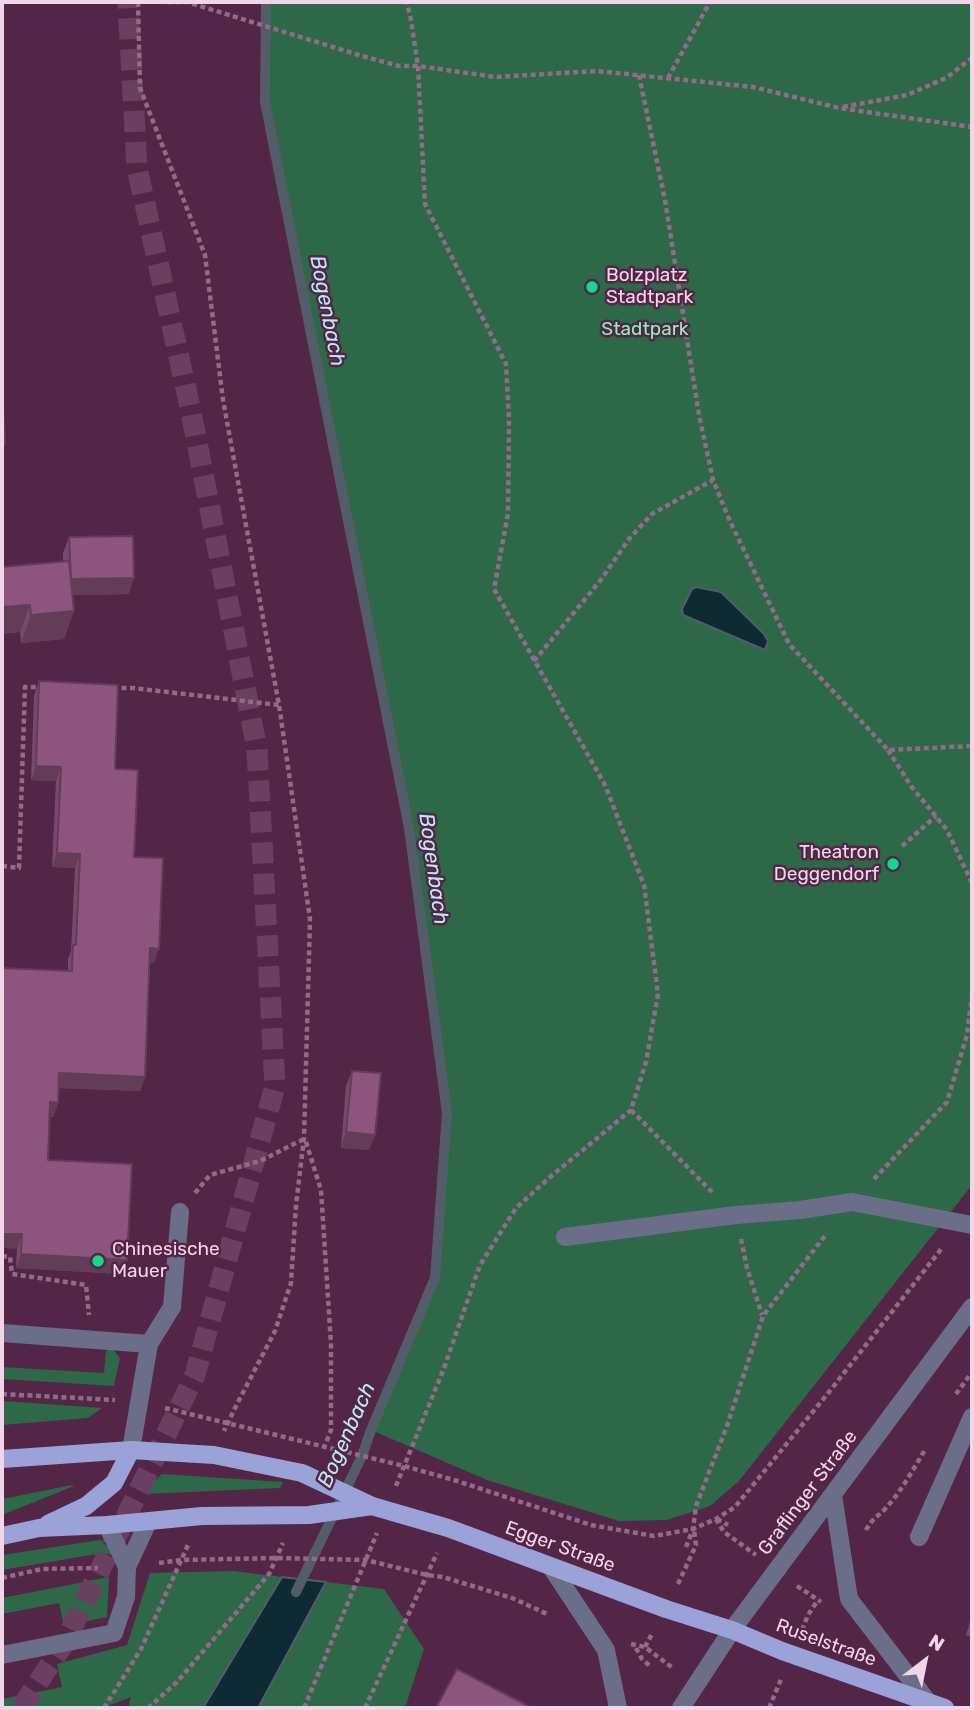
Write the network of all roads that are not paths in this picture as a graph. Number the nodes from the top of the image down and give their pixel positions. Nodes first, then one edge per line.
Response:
1 (180, 1212) road end
2 (967, 1224) edge
3 (565, 1237) dead end
4 (972, 1307) edge
5 (2, 1333) edge
6 (149, 1345) junction
7 (972, 1417) edge
8 (131, 1450) junction
9 (2, 1459) edge
10 (833, 1495) junction
11 (372, 1506) junction
12 (148, 1522) junction
13 (107, 1525) junction
14 (39, 1528) junction
15 (2, 1536) edge
16 (919, 1537) dead end
17 (127, 1567) junction
18 (551, 1567) junction
19 (732, 1630) junction
20 (2, 1656) edge
21 (936, 1705) edge
22 (618, 1708) edge
23 (681, 1708) edge

1 - 6 street
2 - 3 street
4 - 10 street, Graflinger Straße
5 - 6 street
6 - 8 street
7 - 16 street
8 - 9 main road, Egger Straße
8 - 11 main road, Egger Straße
8 - 14 main road
10 - 19 street, Graflinger Straße
10 - 21 street
11 - 12 main road, Egger Straße
11 - 18 main road, Egger Straße
12 - 13 main road, Egger Straße
12 - 17 street
13 - 14 main road, Egger Straße
13 - 17 street
14 - 15 main road, Egger Straße
17 - 20 street
18 - 19 main road, Egger Straße
18 - 22 street
19 - 21 main road, Ruselstraße
19 - 23 street, Graflinger Straße

